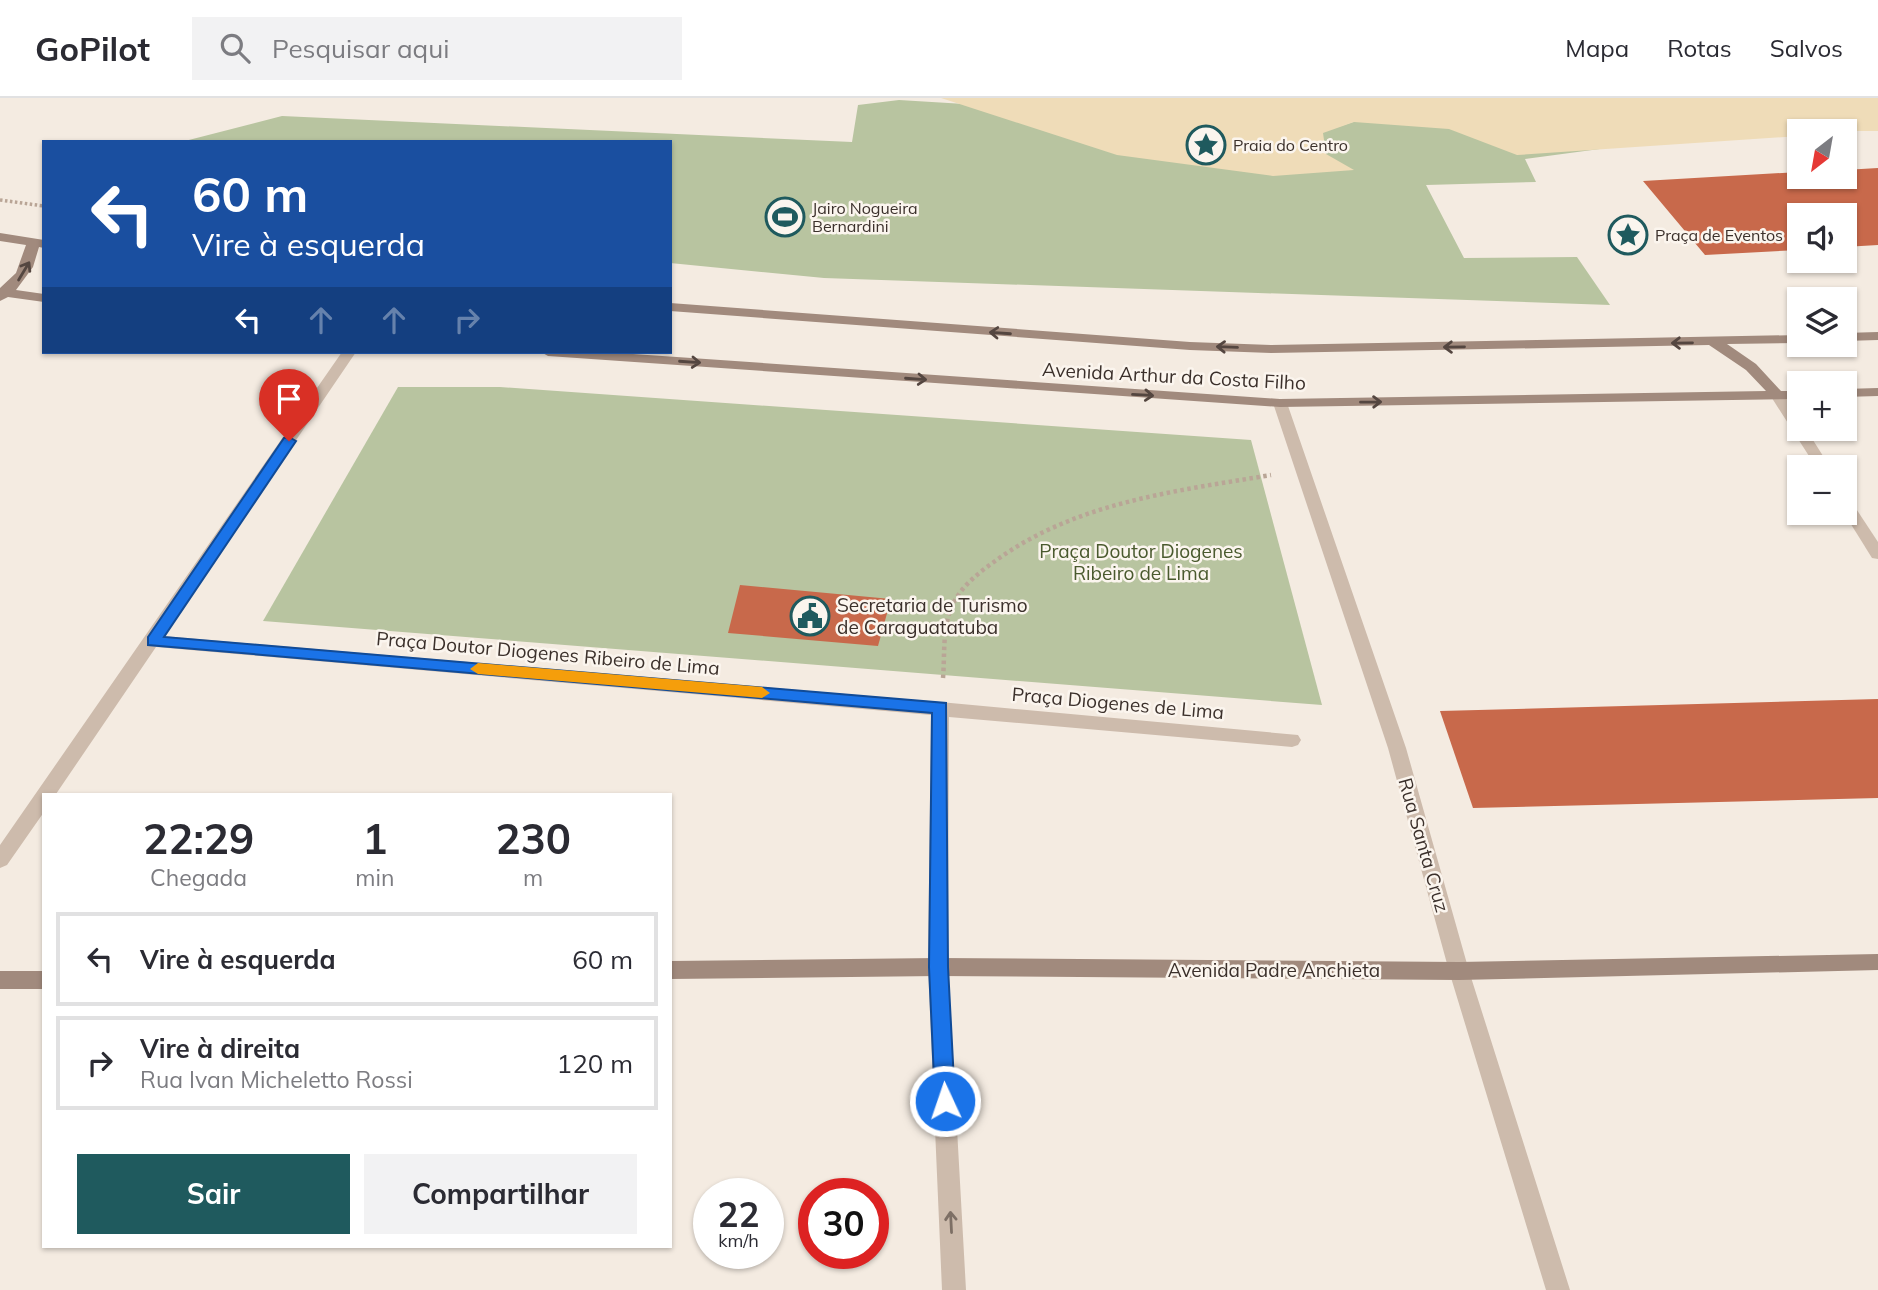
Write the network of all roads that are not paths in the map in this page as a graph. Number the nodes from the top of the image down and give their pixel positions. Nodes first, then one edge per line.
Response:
1 (0, 237) edge
2 (38, 244) edge
3 (2, 294) edge
4 (42, 298) edge
5 (672, 307) edge
6 (1878, 336) edge
7 (1857, 337) edge
8 (1787, 339) edge
9 (1714, 342) junction
10 (348, 354) edge
11 (575, 354) edge
12 (1878, 392) edge
13 (1857, 393) edge
14 (1777, 395) junction
15 (1787, 395) edge
16 (1280, 403) junction
17 (1815, 455) edge
18 (1857, 521) edge
19 (1878, 554) edge
20 (153, 641) junction
21 (940, 708) junction
22 (1293, 740) dead end
23 (47, 793) edge
24 (42, 800) edge
25 (0, 860) edge
26 (1878, 962) edge
27 (938, 967) junction
28 (672, 970) edge
29 (1460, 971) junction
30 (42, 980) edge
31 (0, 981) edge
32 (954, 1290) edge
33 (1558, 1290) edge

1 - 2 main road
3 -> 2 main road
3 - 4 main road
9 -> 5 main road, Avenida Arthur da Costa Filho
6 - 7 main road
8 - 9 main road, Avenida Arthur da Costa Filho
9 - 14 main road
10 - 20 street
11 -> 16 main road, Avenida Arthur da Costa Filho
12 - 13 main road
14 - 15 main road, Avenida Arthur da Costa Filho
16 -> 14 main road, Avenida Arthur da Costa Filho
14 - 17 street
16 - 29 street, Rua Santa Cruz
18 - 19 street
20 - 21 street, Praça Doutor Diogenes Ribeiro de Lima
20 - 23 street
21 - 22 street, Praça Diogenes de Lima
21 - 27 street
24 - 25 street
26 - 29 main road, Avenida Padre Anchieta
27 - 28 main road, Avenida Padre Anchieta
27 - 29 main road, Avenida Padre Anchieta
32 -> 27 street
29 - 33 street, Rua Santa Cruz
30 - 31 main road

